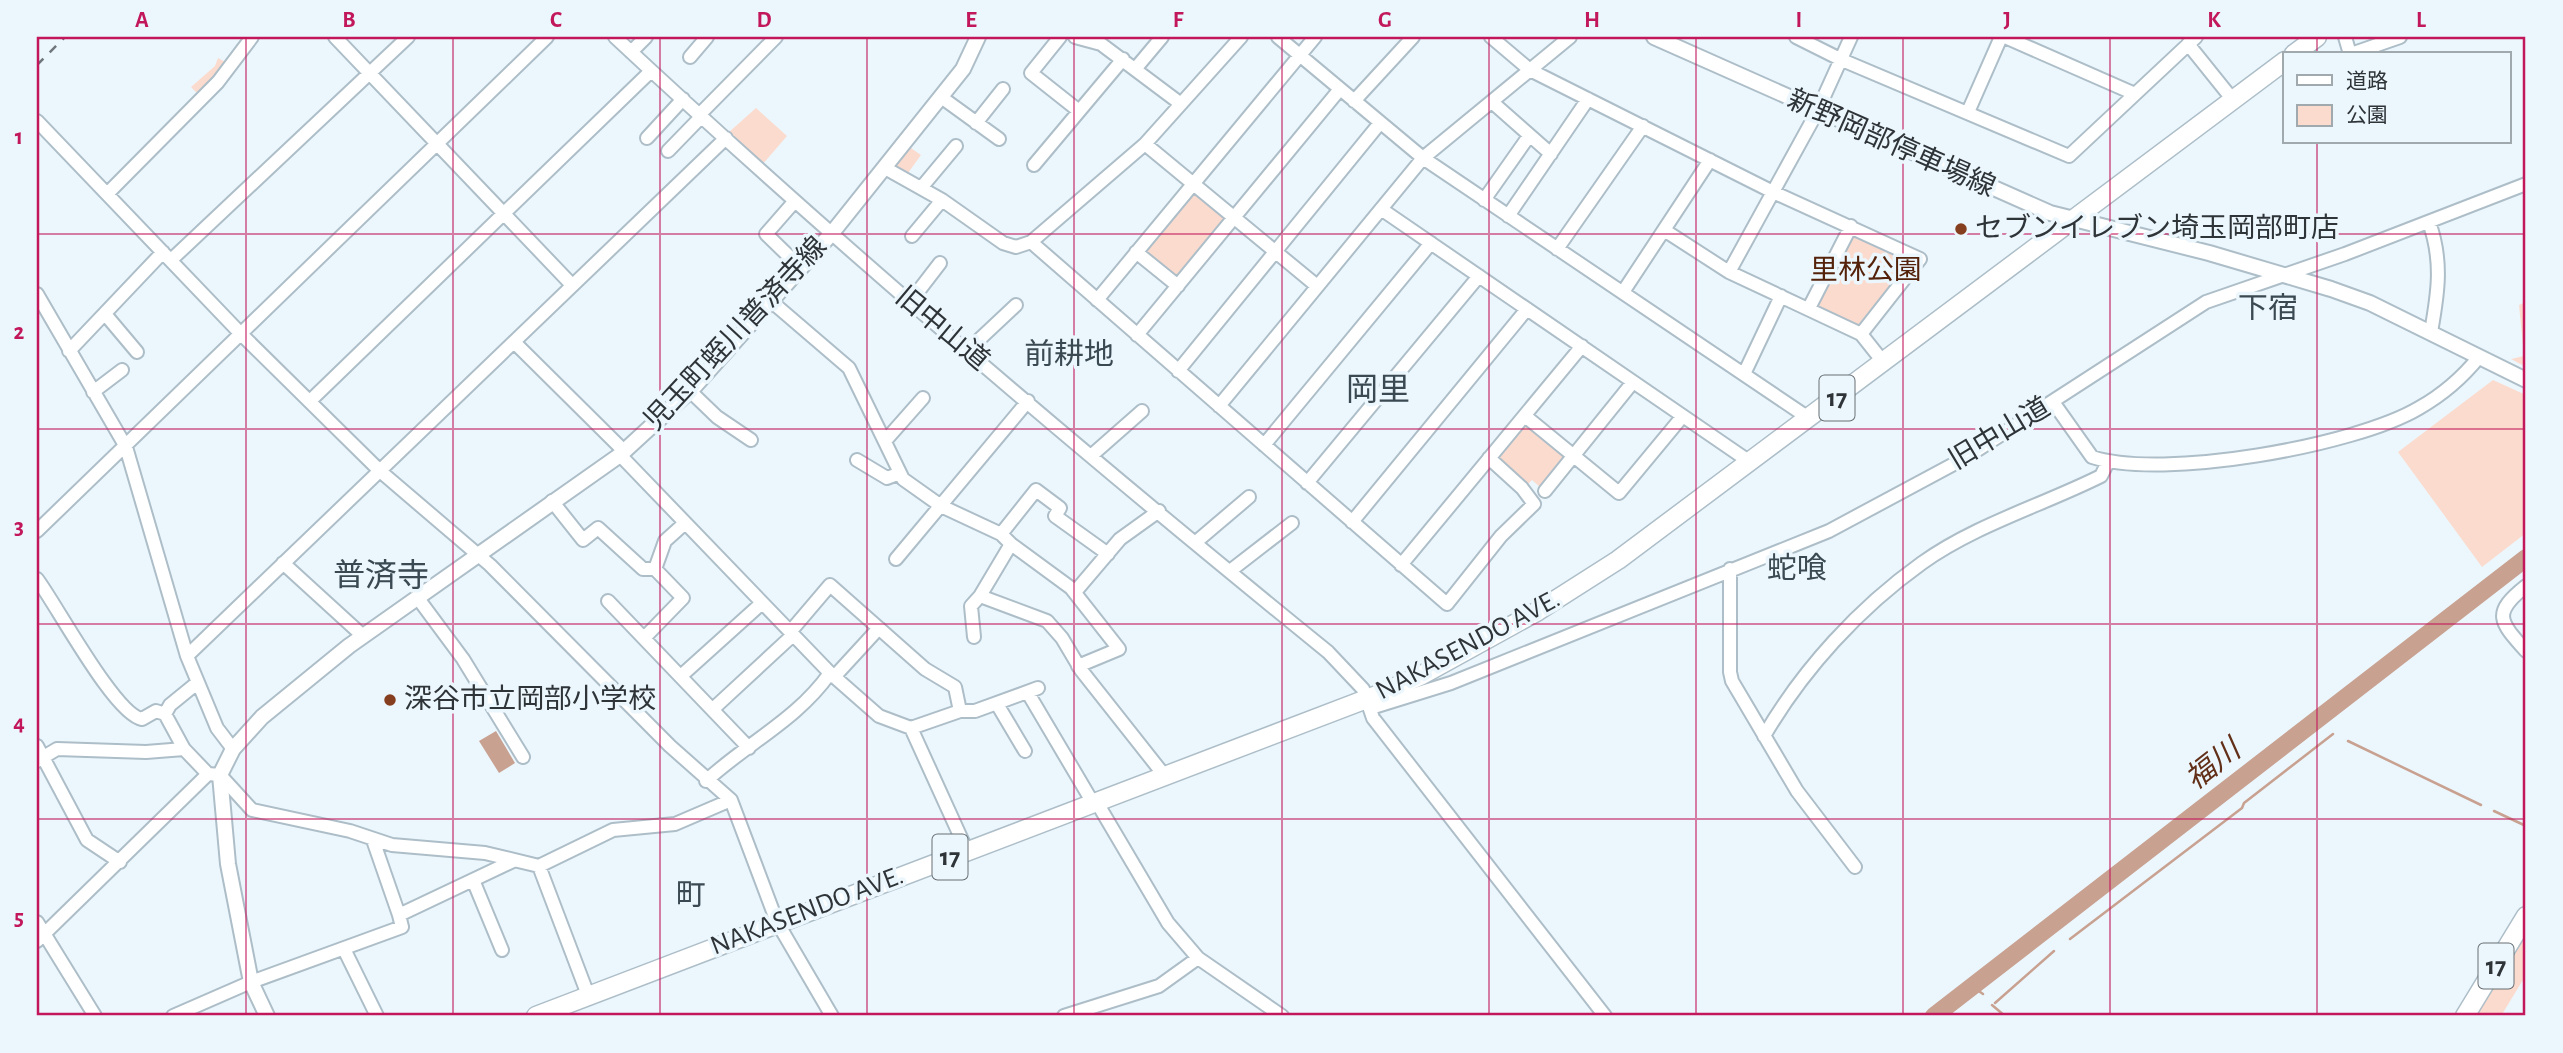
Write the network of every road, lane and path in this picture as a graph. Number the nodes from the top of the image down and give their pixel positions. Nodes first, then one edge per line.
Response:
1 (252, 37) edge
2 (335, 37) edge
3 (408, 37) edge
4 (547, 37) edge
5 (615, 37) edge
6 (646, 37) edge
7 (776, 37) edge
8 (978, 37) edge
9 (1060, 37) edge
10 (1075, 37) edge
11 (1162, 37) edge
12 (1241, 37) edge
13 (1278, 37) edge
14 (1315, 37) edge
15 (1413, 37) edge
16 (1491, 37) edge
17 (1570, 37) edge
18 (1654, 37) edge
19 (1796, 37) edge
20 (1851, 37) edge
21 (2003, 37) edge
22 (2317, 37) edge
23 (2400, 37) edge
24 (704, 38) edge
25 (2192, 41) edge
26 (631, 52) junction
27 (2297, 52) edge
28 (2356, 52) edge
29 (1298, 55) junction
30 (690, 57) dead end
31 (1123, 59) junction
32 (1842, 60) junction
33 (2283, 62) edge
34 (1136, 68) junction
35 (1530, 70) junction
36 (651, 71) junction
37 (370, 72) junction
38 (1003, 89) dead end
39 (1340, 89) junction
40 (2135, 94) junction
41 (941, 97) junction
42 (683, 99) junction
43 (1588, 99) junction
44 (2233, 100) junction
45 (1354, 101) junction
46 (1492, 102) junction
47 (1181, 104) junction
48 (1079, 111) junction
49 (1968, 111) junction
50 (1818, 112) junction
51 (701, 115) junction
52 (37, 121) edge
53 (976, 123) junction
54 (1380, 123) junction
55 (1643, 126) junction
56 (1530, 136) junction
57 (647, 138) dead end
58 (726, 138) junction
59 (999, 139) dead end
60 (439, 144) junction
61 (1145, 144) junction
62 (956, 146) dead end
63 (668, 151) dead end
64 (1550, 154) junction
65 (1423, 158) junction
66 (1710, 160) junction
67 (1034, 165) dead end
68 (885, 167) junction
69 (1192, 184) junction
70 (2526, 184) edge
71 (921, 188) junction
72 (107, 192) junction
73 (1773, 192) junction
74 (942, 200) junction
75 (1484, 200) junction
76 (794, 202) junction
77 (1381, 209) junction
78 (504, 213) junction
79 (1508, 216) junction
80 (1234, 218) junction
81 (2075, 220) junction
82 (2429, 222) junction
83 (1851, 226) junction
84 (1664, 230) junction
85 (832, 233) junction
86 (912, 236) dead end
87 (1031, 242) junction
88 (1431, 243) junction
89 (1557, 249) junction
90 (1275, 252) junction
91 (1136, 253) junction
92 (167, 256) junction
93 (940, 263) dead end
94 (801, 268) junction
95 (1729, 272) junction
96 (2280, 274) junction
97 (1479, 276) junction
98 (572, 285) junction
99 (1178, 286) junction
100 (1317, 286) junction
101 (1623, 292) junction
102 (37, 294) edge
103 (1781, 296) junction
104 (1097, 300) junction
105 (772, 302) junction
106 (910, 302) junction
107 (1016, 306) dead end
108 (1527, 309) junction
109 (1809, 309) junction
110 (105, 314) junction
111 (2431, 332) junction
112 (241, 334) junction
113 (1861, 334) junction
114 (1138, 335) junction
115 (514, 342) junction
116 (1582, 346) junction
117 (69, 351) junction
118 (967, 351) junction
119 (137, 352) dead end
120 (2479, 357) junction
121 (1884, 363) junction
122 (122, 370) dead end
123 (1178, 371) junction
124 (1744, 374) junction
125 (2526, 380) edge
126 (1633, 382) junction
127 (690, 391) junction
128 (93, 392) junction
129 (923, 398) dead end
130 (311, 400) junction
131 (1028, 401) junction
132 (2053, 402) junction
133 (1219, 406) junction
134 (1142, 411) dead end
135 (1525, 415) junction
136 (1682, 417) junction
137 (1810, 419) junction
138 (751, 440) dead end
139 (884, 441) junction
140 (1264, 445) junction
141 (126, 447) junction
142 (622, 453) junction
143 (1092, 454) junction
144 (1574, 456) junction
145 (1489, 458) junction
146 (857, 460) dead end
147 (2108, 462) junction
148 (1750, 463) junction
149 (380, 471) junction
150 (900, 473) junction
151 (1307, 483) junction
152 (1545, 491) dead end
153 (1249, 497) dead end
154 (552, 501) junction
155 (941, 506) junction
156 (1158, 511) junction
157 (1352, 522) junction
158 (685, 523) junction
159 (1292, 523) dead end
160 (37, 531) edge
161 (1001, 534) junction
162 (1196, 542) junction
163 (1011, 544) junction
164 (1108, 554) junction
165 (475, 555) junction
166 (896, 559) dead end
167 (284, 563) junction
168 (1401, 565) junction
169 (655, 569) junction
170 (1730, 569) junction
171 (1230, 572) junction
172 (37, 579) edge
173 (2526, 586) edge
174 (1075, 593) junction
175 (980, 596) junction
176 (417, 597) junction
177 (608, 601) dead end
178 (762, 603) junction
179 (879, 628) junction
180 (792, 634) junction
181 (363, 636) junction
182 (646, 636) junction
183 (974, 637) dead end
184 (2526, 651) edge
185 (187, 656) junction
186 (1445, 662) junction
187 (1078, 666) junction
188 (682, 675) junction
189 (832, 675) junction
190 (1466, 675) junction
191 (197, 683) junction
192 (1366, 700) junction
193 (997, 704) junction
194 (713, 709) junction
195 (960, 710) junction
196 (164, 714) junction
197 (911, 728) junction
198 (1764, 736) junction
199 (750, 748) junction
200 (184, 749) junction
201 (233, 749) junction
202 (1025, 751) dead end
203 (39, 755) edge
204 (523, 757) dead end
205 (214, 775) junction
206 (1164, 775) junction
207 (706, 780) junction
208 (731, 800) junction
209 (1095, 802) junction
210 (373, 840) junction
211 (967, 851) junction
212 (513, 861) junction
213 (120, 862) junction
214 (539, 866) junction
215 (1856, 867) dead end
216 (473, 880) junction
217 (399, 915) junction
218 (2526, 916) edge
219 (37, 922) edge
220 (777, 922) junction
221 (41, 939) edge
222 (344, 949) junction
223 (502, 950) dead end
224 (1198, 958) junction
225 (251, 982) junction
226 (589, 995) junction
227 (95, 1016) edge
228 (173, 1016) edge
229 (267, 1016) edge
230 (377, 1016) edge
231 (536, 1016) edge
232 (832, 1016) edge
233 (1064, 1016) edge
234 (1282, 1016) edge
235 (1605, 1016) edge
236 (2465, 1016) edge

1 - 72 street
2 - 37 street
3 - 37 street
4 - 60 street
5 - 26 street, 旧中山道
6 - 26 street
7 - 51 street
8 - 41 main road, 児玉町蛭川普済寺線
9 - 48 street
10 - 31 street
11 - 34 street
12 - 47 street
13 - 29 street
14 - 29 street
15 - 45 street
16 - 35 street
17 - 35 street
18 - 50 main road, 新野岡部停車場線
19 - 32 street
20 - 32 street
21 - 40 street
21 - 49 street
22 - 27 highway
23 - 28 street
24 - 30 street
25 - 40 street
25 - 44 street
26 - 36 street, 旧中山道
29 - 39 street
29 - 69 street
31 - 34 street
31 - 48 street
32 - 49 street
32 - 50 street
33 - 44 highway, NAKASENDO AVE. / 17
34 - 47 street
35 - 43 street
35 - 46 street
36 - 42 street, 旧中山道
36 - 78 street
37 - 60 street
37 - 92 street
38 - 53 street
39 - 45 street
39 - 80 street
40 - 49 street
41 - 53 street
41 - 68 main road, 児玉町蛭川普済寺線
42 - 51 street, 旧中山道
42 - 57 street
43 - 55 street
43 - 64 street
44 - 81 highway, NAKASENDO AVE. / 17
45 - 54 street
46 - 56 street
46 - 65 street
47 - 61 street
48 - 67 street
50 - 73 street
50 - 81 main road, 新野岡部停車場線
51 - 58 street, 旧中山道
51 - 63 street
52 - 72 street
53 - 59 street
54 - 65 street
54 - 90 street
55 - 66 street
55 - 89 street
56 - 64 street
56 - 75 street
58 - 76 street, 旧中山道
58 - 98 street
60 - 78 street
60 - 112 street
61 - 69 street
61 - 87 street
62 - 71 street
64 - 79 street
65 - 75 street
65 - 77 street
66 - 73 street
66 - 84 street
68 - 71 street
68 - 85 main road, 児玉町蛭川普済寺線
69 - 80 street
69 - 91 street
70 - 82 street, 旧中山道
71 - 74 street
72 - 92 street
73 - 83 street
73 - 95 street
74 - 86 street
74 - 87 street
75 - 79 street
76 - 85 street, 旧中山道
76 - 94 street
77 - 88 street
77 - 100 street
78 - 98 street
78 - 130 street
79 - 89 street
80 - 90 street
80 - 99 street
81 - 96 main road, 新野岡部停車場線
81 - 121 highway, NAKASENDO AVE. / 17
82 - 96 street, 旧中山道
82 - 111 street
83 - 109 street
83 - 113 street
84 - 95 street
84 - 101 street
85 - 94 main road, 児玉町蛭川普済寺線
85 - 106 street, 旧中山道
87 - 104 street
88 - 97 street
88 - 140 street
89 - 101 street
90 - 100 street
90 - 123 street
91 - 99 street
91 - 104 street
92 - 110 street
92 - 112 street
93 - 106 street
94 - 105 main road, 児玉町蛭川普済寺線
95 - 103 street
96 - 111 main road, 新野岡部停車場線
96 - 132 street, 旧中山道
97 - 108 street
97 - 151 street
98 - 115 street
99 - 114 street
100 - 133 street
101 - 124 street
102 - 117 street
103 - 109 street
103 - 124 street
104 - 114 street
105 - 127 main road, 児玉町蛭川普済寺線
105 - 139 street
106 - 118 street, 旧中山道
107 - 118 street
108 - 116 street
108 - 157 street
109 - 113 street
110 - 117 street
110 - 119 street
111 - 120 main road, 新野岡部停車場線
112 - 130 street
112 - 141 street
113 - 121 street
114 - 123 street
115 - 142 street
115 - 149 street
116 - 126 street
116 - 135 street
117 - 128 street
118 - 131 street, 旧中山道
120 - 125 main road, 新野岡部停車場線
120 - 147 street
121 - 137 highway, NAKASENDO AVE. / 17
122 - 128 street
123 - 133 street
124 - 137 street
126 - 136 street
126 - 144 street
127 - 138 street
127 - 142 main road, 児玉町蛭川普済寺線
128 - 141 street
129 - 139 street
130 - 149 street
131 - 143 street, 旧中山道
131 - 155 street
132 - 147 street
132 - 170 street, 旧中山道
133 - 140 street
134 - 143 street
135 - 144 street
135 - 145 street
136 - 144 street
136 - 148 street
137 - 148 highway, NAKASENDO AVE. / 17
139 - 150 street
140 - 151 street
141 - 160 street
141 - 185 street
142 - 154 main road, 児玉町蛭川普済寺線
142 - 158 street
143 - 156 street, 旧中山道
144 - 152 street
145 - 168 street
145 - 168 street
146 - 150 street
147 - 198 street
148 - 186 highway, NAKASENDO AVE. / 17
149 - 165 street
149 - 167 street
150 - 155 street
151 - 157 street
153 - 162 street
154 - 165 main road, 児玉町蛭川普済寺線
154 - 169 street
155 - 161 street
155 - 166 street
156 - 162 street, 旧中山道
156 - 164 street
157 - 168 street
158 - 169 street
158 - 178 street
159 - 171 street
161 - 163 street
161 - 164 street
162 - 171 street, 旧中山道
163 - 174 street
163 - 175 street
164 - 174 street
165 - 176 main road, 児玉町蛭川普済寺線
165 - 207 street
167 - 181 street
167 - 185 street
169 - 182 street
170 - 190 street, 旧中山道
170 - 198 street
171 - 192 street, 旧中山道
172 - 196 street
173 - 184 street
174 - 187 street
175 - 183 street
175 - 187 street
176 - 181 main road, 児玉町蛭川普済寺線
176 - 204 street
177 - 182 street
178 - 180 street
178 - 188 street
179 - 180 street
179 - 189 street
179 - 195 street
180 - 189 street
180 - 194 street
181 - 201 main road, 児玉町蛭川普済寺線
182 - 188 street
185 - 191 street
186 - 190 street
186 - 190 street
186 - 192 highway, NAKASENDO AVE. / 17
187 - 206 street
188 - 194 street
189 - 197 street
189 - 199 street
190 - 192 street, 旧中山道
191 - 196 street
191 - 201 street
192 - 206 highway, NAKASENDO AVE. / 17
192 - 235 street, 旧中山道
193 - 195 street
193 - 202 street
193 - 209 street
194 - 199 street
195 - 197 street
196 - 200 street
197 - 211 street
198 - 215 street
199 - 207 street
200 - 203 street
200 - 205 street
201 - 205 main road, 児玉町蛭川普済寺線
203 - 213 street
205 - 210 street
205 - 213 street
205 - 225 main road
206 - 209 highway, NAKASENDO AVE. / 17
207 - 208 street
208 - 214 street
208 - 220 street
209 - 211 highway, NAKASENDO AVE. / 17
209 - 224 street
210 - 212 street
210 - 217 street
211 - 220 highway, NAKASENDO AVE. / 17
212 - 214 street
212 - 216 street
213 - 221 street
214 - 226 street
216 - 217 street
216 - 223 street
217 - 222 street
218 - 236 highway, 17
219 - 221 street
220 - 226 highway, NAKASENDO AVE. / 17
220 - 232 street
221 - 227 street
222 - 225 street
222 - 230 street
224 - 233 street
224 - 234 street
225 - 228 street
225 - 229 main road
226 - 231 highway, NAKASENDO AVE. / 17

